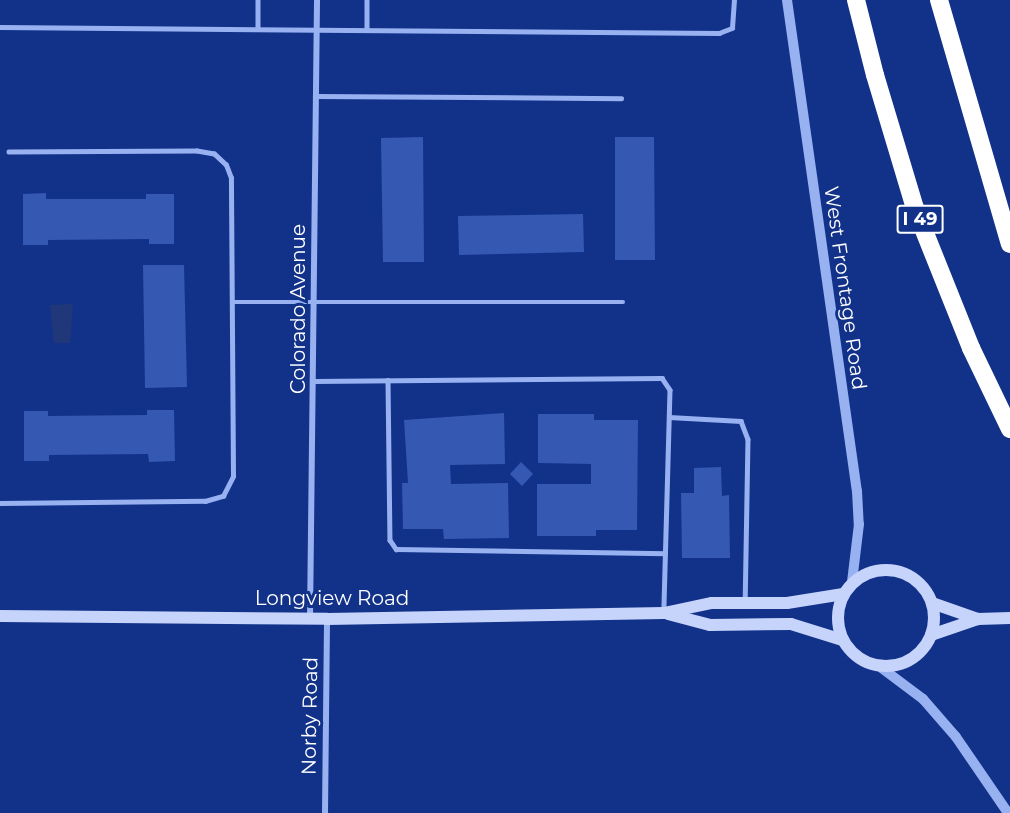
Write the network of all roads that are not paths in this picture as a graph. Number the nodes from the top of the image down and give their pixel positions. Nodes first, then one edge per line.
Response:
1 (258, 0) edge
2 (317, 0) edge
3 (368, 0) edge
4 (734, 0) edge
5 (787, 0) edge
6 (856, 0) edge
7 (939, 0) edge
8 (0, 27) edge
9 (258, 28) junction
10 (317, 28) junction
11 (368, 29) junction
12 (316, 96) junction
13 (621, 98) dead end
14 (9, 152) dead end
15 (1010, 244) edge
16 (314, 301) junction
17 (234, 302) junction
18 (623, 302) dead end
19 (388, 380) junction
20 (314, 381) junction
21 (669, 417) junction
22 (1010, 429) edge
23 (0, 503) edge
24 (665, 553) junction
25 (852, 582) junction
26 (843, 594) junction
27 (745, 603) junction
28 (932, 603) junction
29 (664, 613) junction
30 (0, 616) edge
31 (978, 618) junction
32 (1010, 618) edge
33 (310, 619) junction
34 (327, 619) junction
35 (931, 636) junction
36 (842, 640) junction
37 (879, 666) junction
38 (325, 813) edge
39 (1008, 813) edge

1 - 9 lane
2 - 10 street, Colorado Avenue
3 - 11 lane
4 - 11 lane
5 - 25 street, West Frontage Road
6 - 22 highway, I 49
7 - 15 highway
8 - 9 lane
9 - 10 lane
10 - 11 lane
10 - 12 street, Colorado Avenue
12 - 13 lane
12 - 16 street, Colorado Avenue
14 - 17 lane
16 - 17 lane
16 - 18 lane
16 - 20 street, Colorado Avenue
17 - 23 lane
19 - 20 lane
19 - 21 lane
19 - 24 lane
20 - 33 street, Colorado Avenue
21 - 24 lane
21 - 27 lane
24 - 29 lane
25 - 26 main road
25 - 28 main road
26 - 27 main road, Longview Road
26 - 36 main road
27 - 29 main road, Longview Road
28 - 31 main road
28 - 35 main road
29 - 34 main road, Longview Road
29 - 36 main road, Longview Road
30 - 33 main road, Longview Road
31 - 32 main road
31 - 35 main road
33 - 34 main road, Longview Road
34 - 38 street, Norby Road
35 - 37 main road
36 - 37 main road
37 - 39 street

